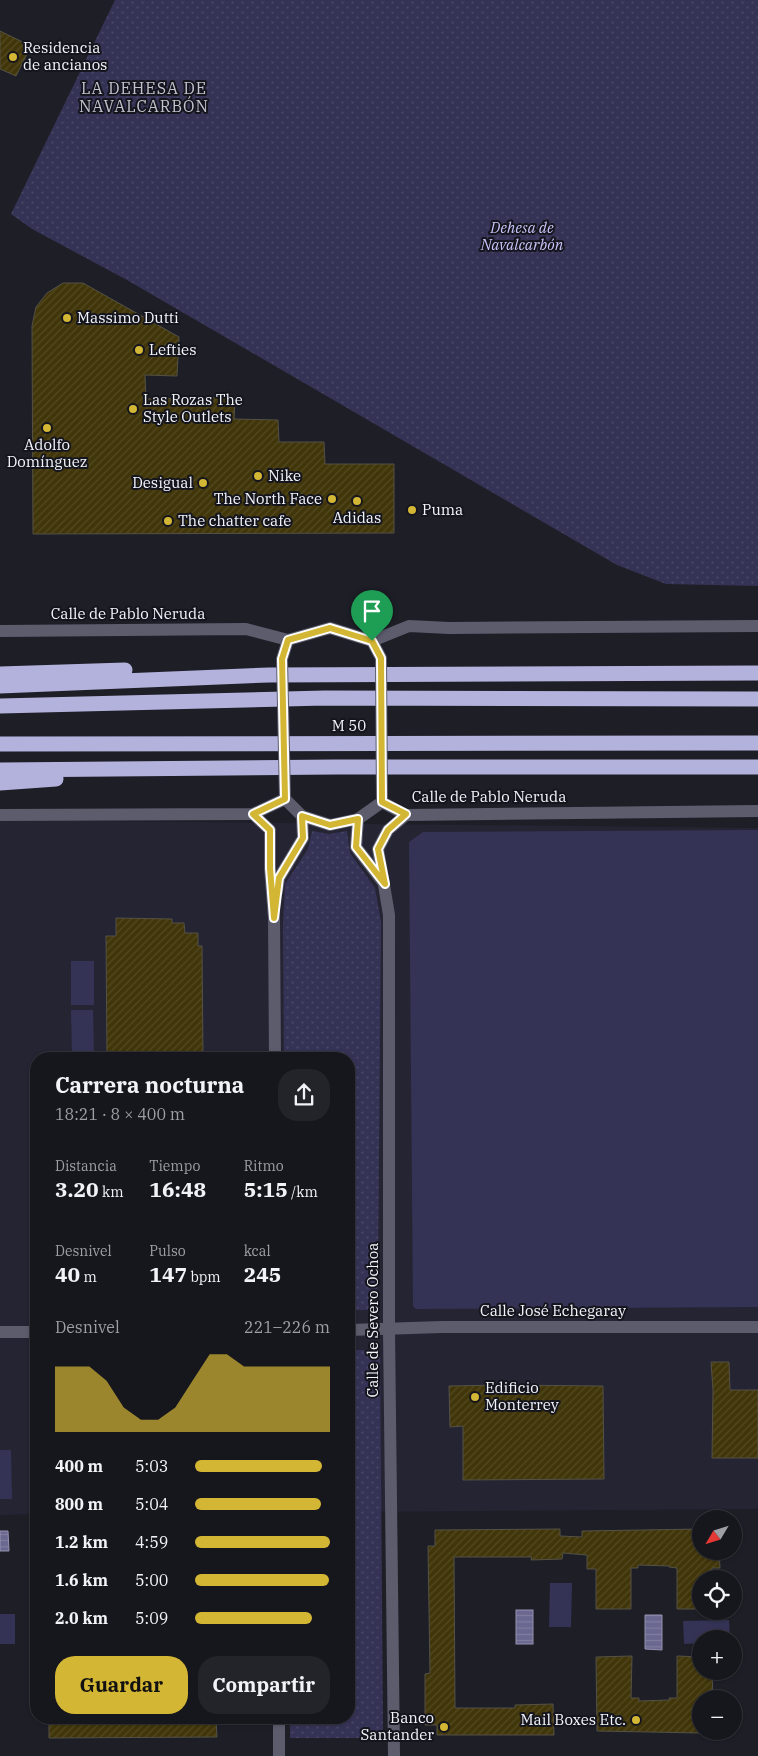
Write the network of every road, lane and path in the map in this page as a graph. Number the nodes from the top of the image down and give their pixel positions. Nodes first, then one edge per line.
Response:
1 (758, 626) edge
2 (0, 631) edge
3 (288, 640) junction
4 (372, 641) junction
5 (758, 672) edge
6 (0, 674) edge
7 (269, 675) junction
8 (0, 686) edge
9 (758, 699) edge
10 (0, 706) edge
11 (758, 743) edge
12 (0, 744) edge
13 (758, 767) edge
14 (195, 768) junction
15 (0, 770) edge
16 (0, 783) edge
17 (285, 799) junction
18 (382, 802) junction
19 (758, 811) edge
20 (253, 814) junction
21 (406, 814) junction
22 (0, 815) edge
23 (302, 816) junction
24 (358, 819) junction
25 (385, 884) junction
26 (274, 918) junction
27 (275, 1052) edge
28 (758, 1327) edge
29 (355, 1330) edge
30 (388, 1330) junction
31 (0, 1332) edge
32 (30, 1332) edge
33 (279, 1724) edge
34 (279, 1756) edge
35 (394, 1756) edge

1 - 4 street
2 - 3 street, Calle de Pablo Neruda
3 - 4 street
3 - 17 street, bridge
4 - 18 street, bridge
5 - 7 highway
6 - 7 highway
7 - 8 highway
9 - 10 highway
11 - 12 highway, M 50
13 - 14 highway
14 - 15 highway
14 - 16 highway
17 - 20 street
17 - 23 street
18 - 21 street, Calle de Pablo Neruda
18 - 24 street
19 - 21 street, Calle de Pablo Neruda
20 - 22 street
20 - 26 street
21 - 25 street, Calle de Severo Ochoa
23 - 24 street
23 - 26 street
24 - 25 street
25 - 30 street, Calle de Severo Ochoa
26 - 27 street
28 - 30 street, Calle José Echegaray
29 - 30 street, Calle José Echegaray
30 - 35 street, Calle de Severo Ochoa
31 - 32 street
33 - 34 street

